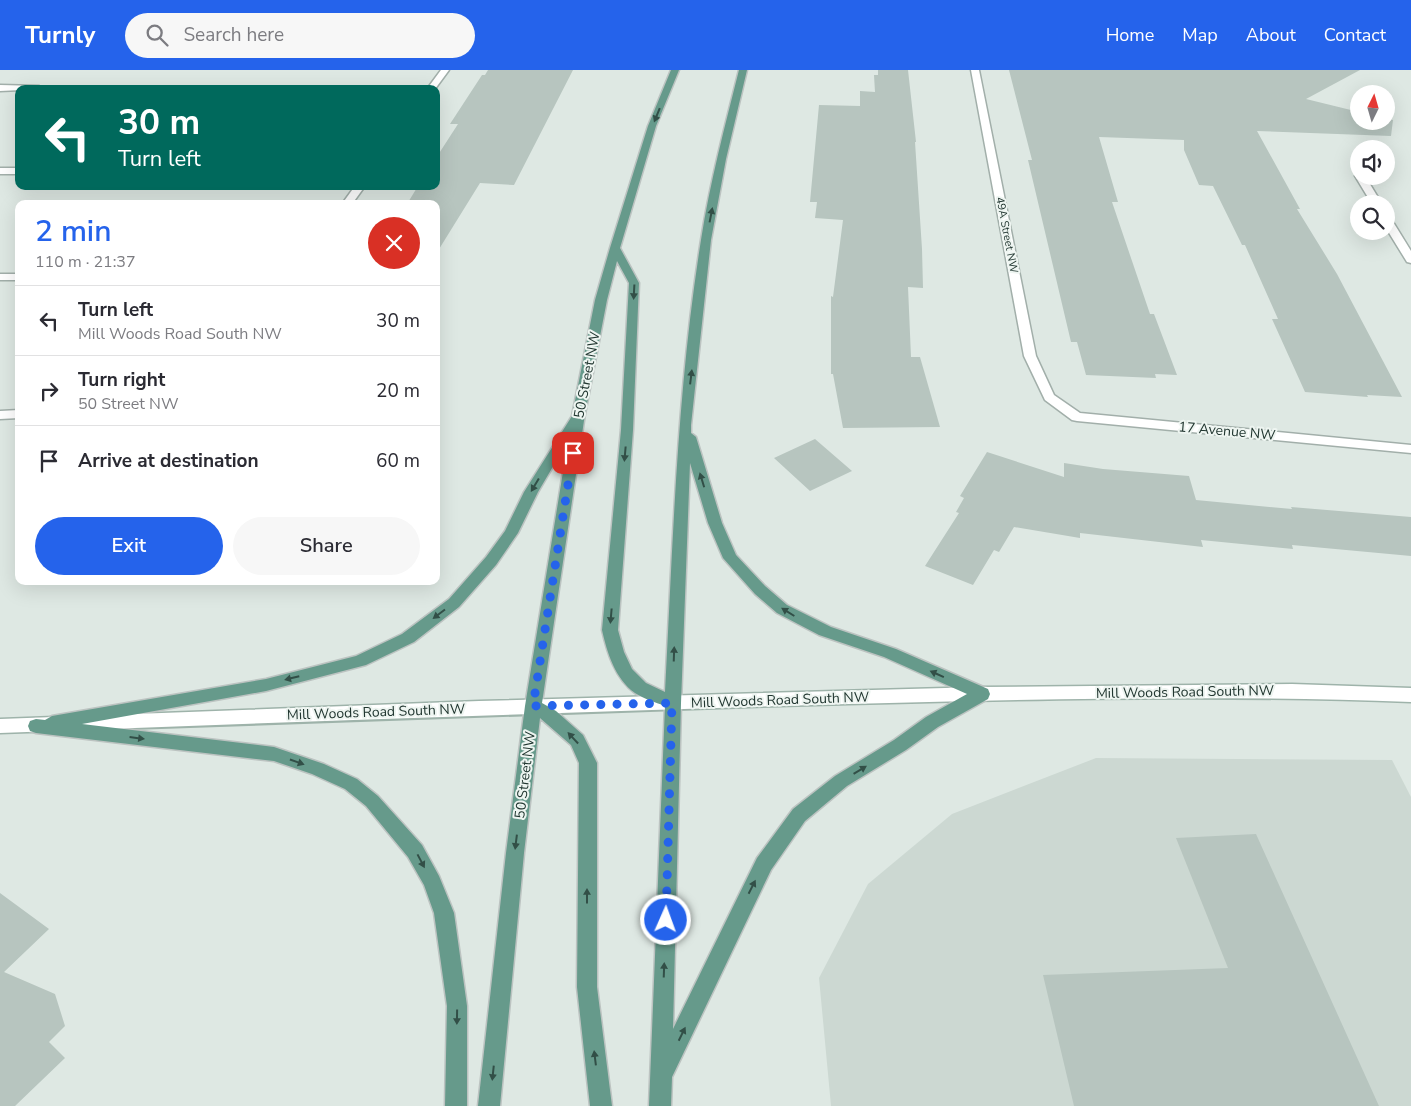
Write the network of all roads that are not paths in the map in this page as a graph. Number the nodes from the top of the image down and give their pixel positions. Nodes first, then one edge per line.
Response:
1 (445, 70) edge
2 (675, 70) edge
3 (743, 70) edge
4 (975, 70) edge
5 (434, 85) edge
6 (0, 88) edge
7 (15, 88) edge
8 (0, 171) edge
9 (15, 171) edge
10 (1395, 234) edge
11 (615, 248) junction
12 (1411, 260) edge
13 (0, 277) edge
14 (15, 277) edge
15 (1049, 397) joint
16 (15, 414) edge
17 (579, 414) junction
18 (0, 415) edge
19 (685, 425) junction
20 (1411, 449) edge
21 (982, 694) junction
22 (1411, 695) edge
23 (672, 703) junction
24 (533, 706) junction
25 (0, 726) edge
26 (36, 726) junction
27 (660, 1078) junction
28 (456, 1106) edge
29 (489, 1106) edge
30 (601, 1106) edge
31 (660, 1106) edge

1 - 5 street
2 -> 11 main road, 50 Street NW
19 -> 3 main road
4 - 15 street, 49A Street NW
6 - 7 street
8 - 9 street
10 - 12 street
11 - 17 main road, 50 Street NW
11 -> 23 main road
13 - 14 street
15 - 20 street, 17 Avenue NW
16 - 18 street
17 - 24 main road, 50 Street NW
17 -> 26 main road
21 -> 19 main road
23 -> 19 main road
21 - 22 street, Mill Woods Road South NW
21 - 23 street, Mill Woods Road South NW
27 -> 21 main road
23 - 24 street, Mill Woods Road South NW
27 -> 23 main road
24 - 26 street, Mill Woods Road South NW
24 -> 29 main road, 50 Street NW
30 -> 24 main road
25 - 26 street, Mill Woods Road South NW
26 -> 28 main road
27 - 31 main road

